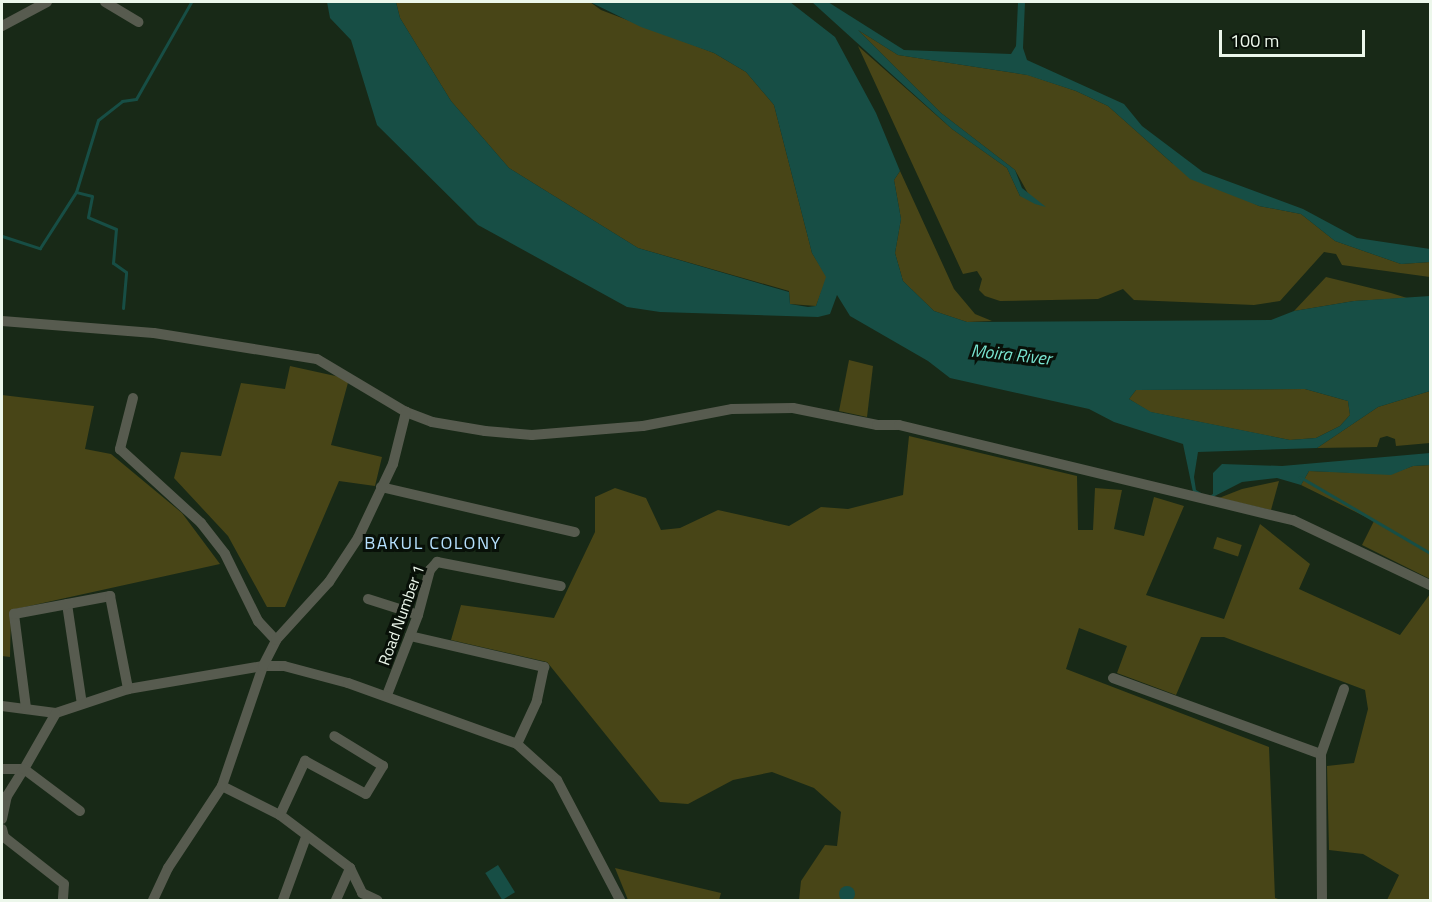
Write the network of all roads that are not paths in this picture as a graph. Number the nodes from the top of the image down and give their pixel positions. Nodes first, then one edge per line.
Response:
1 (47, 2) edge
2 (105, 2) edge
3 (138, 22) dead end
4 (2, 26) edge
5 (2, 321) edge
6 (133, 398) dead end
7 (406, 412) junction
8 (381, 487) junction
9 (575, 532) dead end
10 (1431, 585) edge
11 (561, 586) dead end
12 (368, 599) dead end
13 (67, 604) junction
14 (418, 615) junction
15 (410, 636) junction
16 (276, 640) junction
17 (263, 666) junction
18 (1113, 678) dead end
19 (128, 689) junction
20 (1344, 689) dead end
21 (387, 695) junction
22 (82, 704) junction
23 (2, 706) edge
24 (26, 708) junction
25 (56, 713) junction
26 (334, 736) dead end
27 (517, 744) junction
28 (1321, 754) junction
29 (2, 769) edge
30 (24, 769) junction
31 (222, 786) junction
32 (80, 811) dead end
33 (280, 815) junction
34 (2, 819) edge
35 (2, 829) edge
36 (306, 837) junction
37 (350, 868) junction
38 (63, 900) edge
39 (153, 900) edge
40 (283, 900) edge
41 (336, 900) edge
42 (377, 900) edge
43 (620, 900) edge
44 (1322, 900) edge

1 - 4 street
2 - 3 street
5 - 7 street
6 - 16 street
7 - 8 street
7 - 10 street
8 - 9 street
8 - 16 street
11 - 14 street, Road Number 1
12 - 14 street
13 - 19 street
13 - 22 street
13 - 24 street
14 - 15 street, Road Number 1
15 - 21 street, Road Number 1
15 - 27 street
16 - 17 street
17 - 19 street
17 - 21 street
17 - 31 street
18 - 28 street
19 - 22 street
20 - 28 street
21 - 27 street
22 - 25 street
23 - 24 street
24 - 25 street
25 - 30 street
26 - 33 street
27 - 43 street
28 - 44 street
29 - 30 street
30 - 32 street
30 - 34 street
31 - 33 street
31 - 39 street
33 - 36 street
35 - 38 street
36 - 37 street
36 - 40 street
37 - 41 street
37 - 42 street

